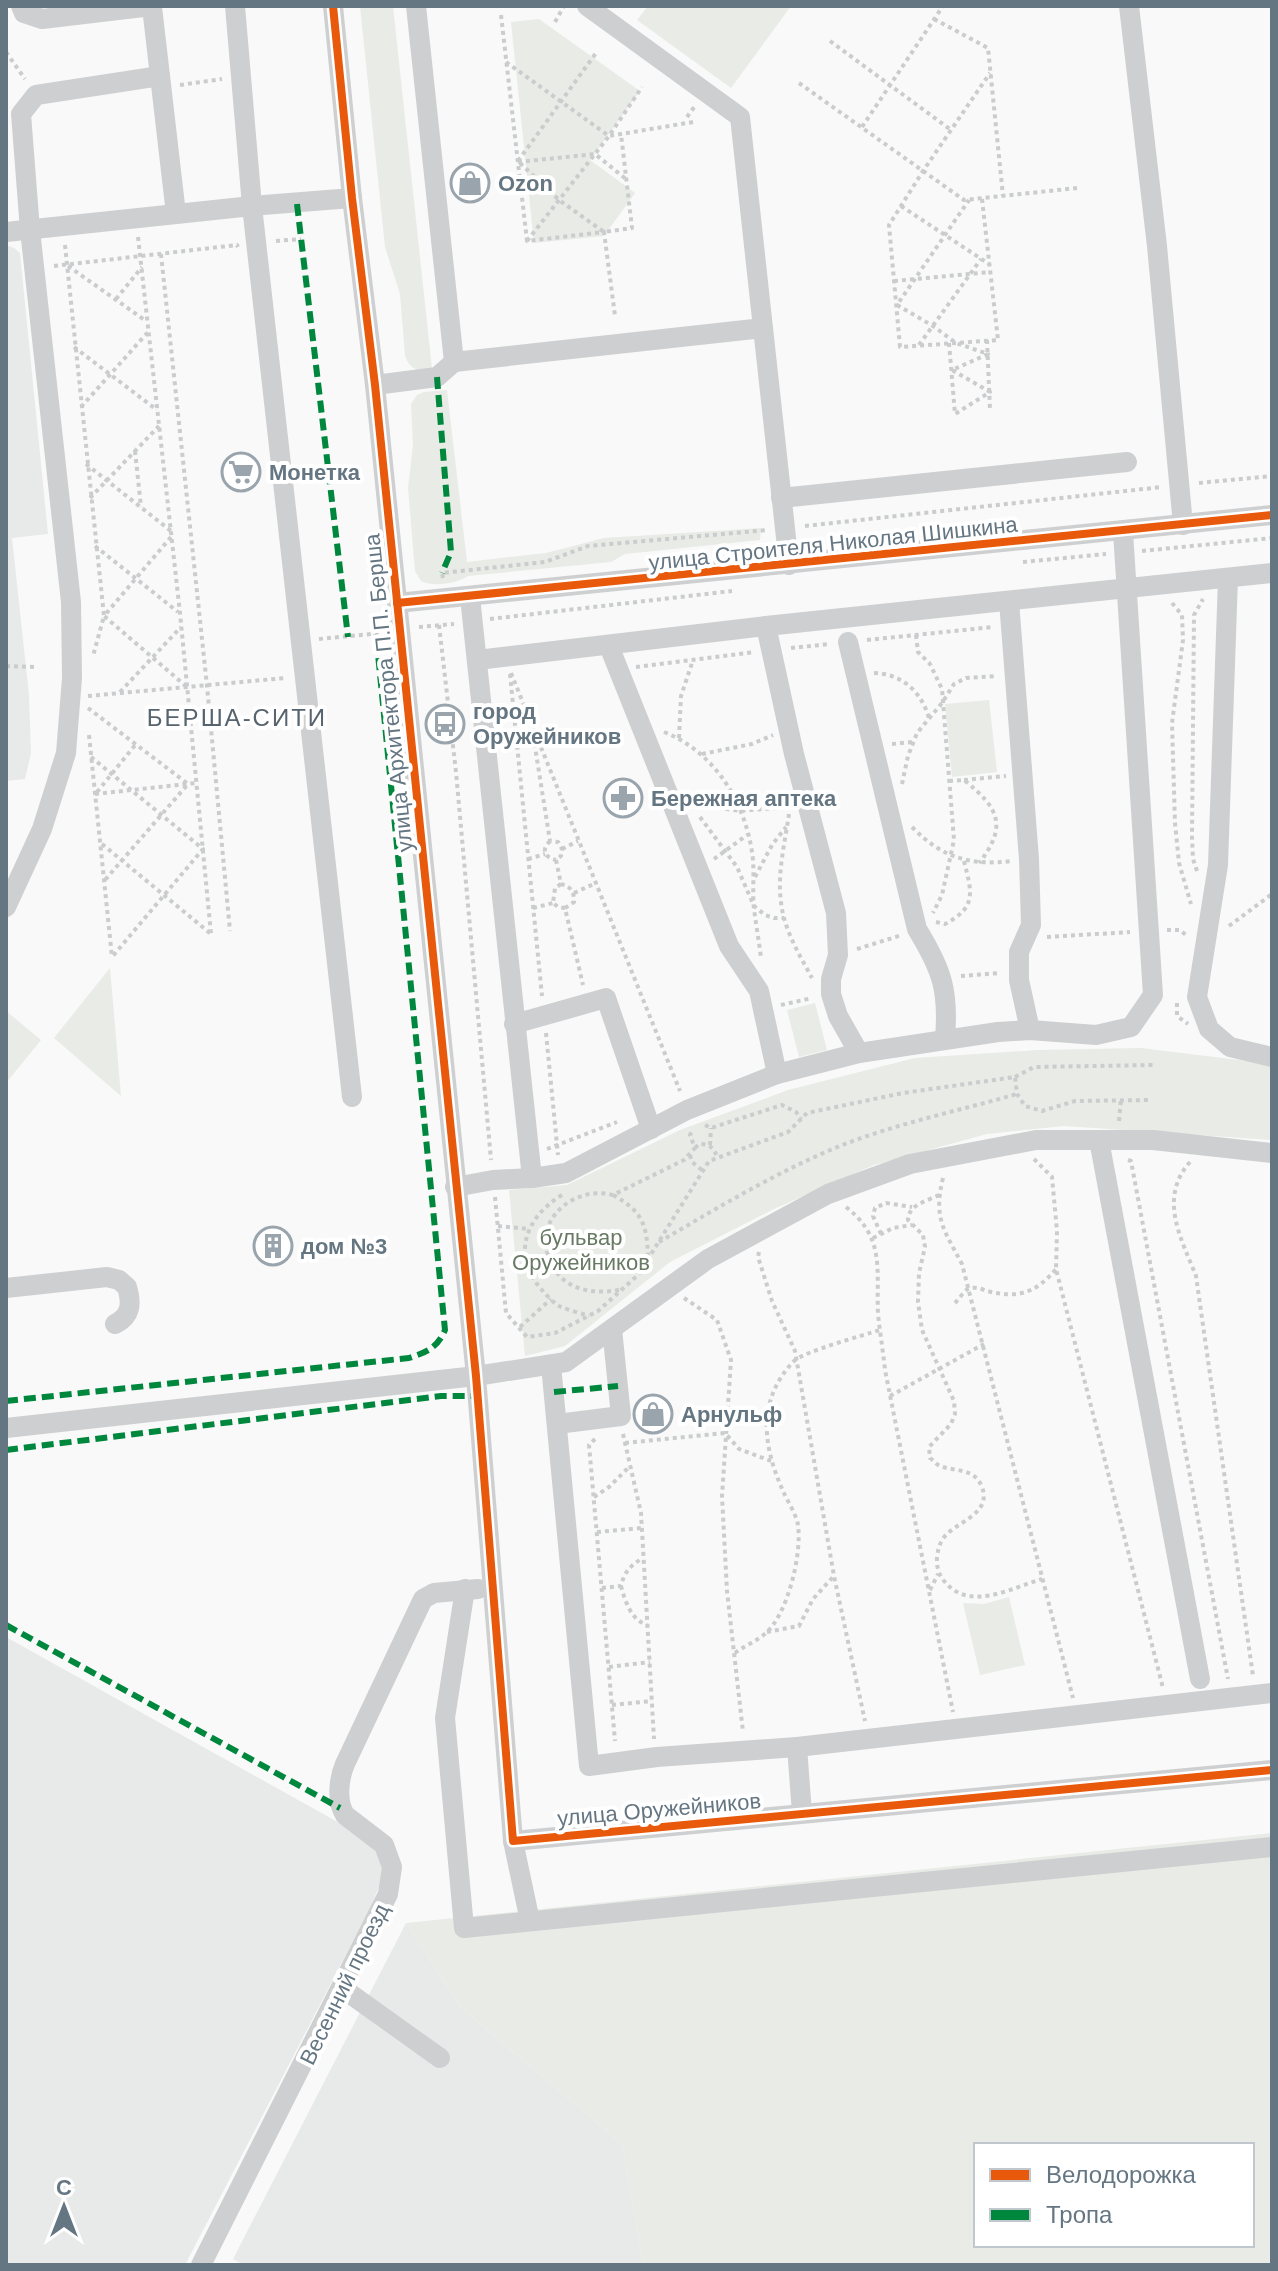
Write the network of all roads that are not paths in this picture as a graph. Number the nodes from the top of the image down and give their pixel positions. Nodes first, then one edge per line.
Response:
1 (21, 6) edge
2 (235, 6) edge
3 (333, 6) edge
4 (587, 6) edge
5 (1129, 6) edge
6 (152, 7) edge
7 (421, 7) edge
8 (161, 82) junction
9 (352, 198) junction
10 (252, 206) junction
11 (176, 214) junction
12 (30, 230) junction
13 (6, 232) edge
14 (763, 328) junction
15 (454, 362) junction
16 (375, 385) junction
17 (1127, 462) dead end
18 (781, 498) junction
19 (1272, 515) edge
20 (1183, 525) junction
21 (1124, 542) junction
22 (789, 565) junction
23 (1272, 573) edge
24 (1228, 578) junction
25 (1128, 589) junction
26 (470, 597) junction
27 (1009, 601) junction
28 (397, 603) junction
29 (766, 626) junction
30 (848, 642) road end
31 (609, 646) junction
32 (477, 660) junction
33 (6, 907) edge
34 (514, 1024) junction
35 (1030, 1030) junction
36 (945, 1039) junction
37 (859, 1053) junction
38 (1272, 1057) edge
39 (777, 1074) junction
40 (352, 1097) dead end
41 (648, 1120) junction
42 (1109, 1140) junction
43 (1272, 1153) edge
44 (532, 1178) junction
45 (455, 1187) junction
46 (6, 1288) edge
47 (115, 1324) dead end
48 (612, 1329) junction
49 (551, 1365) junction
50 (476, 1376) junction
51 (557, 1424) junction
52 (6, 1428) edge
53 (493, 1588) junction
54 (465, 1589) junction
55 (1200, 1679) dead end
56 (1264, 1694) edge
57 (797, 1747) junction
58 (1272, 1770) edge
59 (802, 1813) junction
60 (513, 1841) junction
61 (1272, 1847) edge
62 (530, 1921) junction
63 (342, 1988) junction
64 (440, 2058) dead end
65 (201, 2265) edge

1 - 6 street
2 - 10 street
3 - 9 street, улица Архитектора П.П. Берша
4 - 14 street
5 - 20 street
6 - 8 street
7 - 15 street
8 - 11 street
8 - 12 street
9 - 10 street
9 - 16 street, улица Архитектора П.П. Берша
10 - 11 street
10 - 40 street
11 - 12 street
12 - 13 street
12 - 33 street
14 - 15 street
14 - 18 street
15 - 16 street
16 - 28 street, улица Архитектора П.П. Берша
17 - 18 street
18 - 22 street
19 - 20 street, улица Строителя Николая Шишкина
20 - 21 street, улица Строителя Николая Шишкина
21 - 22 street, улица Строителя Николая Шишкина
21 - 25 street
22 - 26 street, улица Строителя Николая Шишкина
23 - 24 street
24 - 25 street
24 - 38 street
25 - 27 street
25 - 35 street
26 - 28 street, улица Строителя Николая Шишкина
26 - 32 street
27 - 29 street
27 - 35 street
28 - 45 street, улица Архитектора П.П. Берша
29 - 31 street
29 - 37 street
30 - 36 street
31 - 32 street
31 - 39 street
32 - 34 street
34 - 41 street
34 - 44 street
35 - 36 street
36 - 37 street
37 - 39 street
39 - 41 street
41 - 44 street
42 - 43 street
42 - 48 street
42 - 55 street
44 - 45 street
45 - 50 street, улица Архитектора П.П. Берша
46 - 47 street
48 - 49 street
48 - 51 street
49 - 50 street
49 - 51 street
50 - 52 street
50 - 53 street
51 - 57 street
53 - 54 street, Весенний проезд
53 - 60 street
54 - 62 street
54 - 63 street, Весенний проезд
56 - 57 street
57 - 59 street
58 - 59 street, улица Оружейников
59 - 60 street, улица Оружейников
60 - 62 street
61 - 62 street
63 - 64 street
63 - 65 street, Весенний проезд

